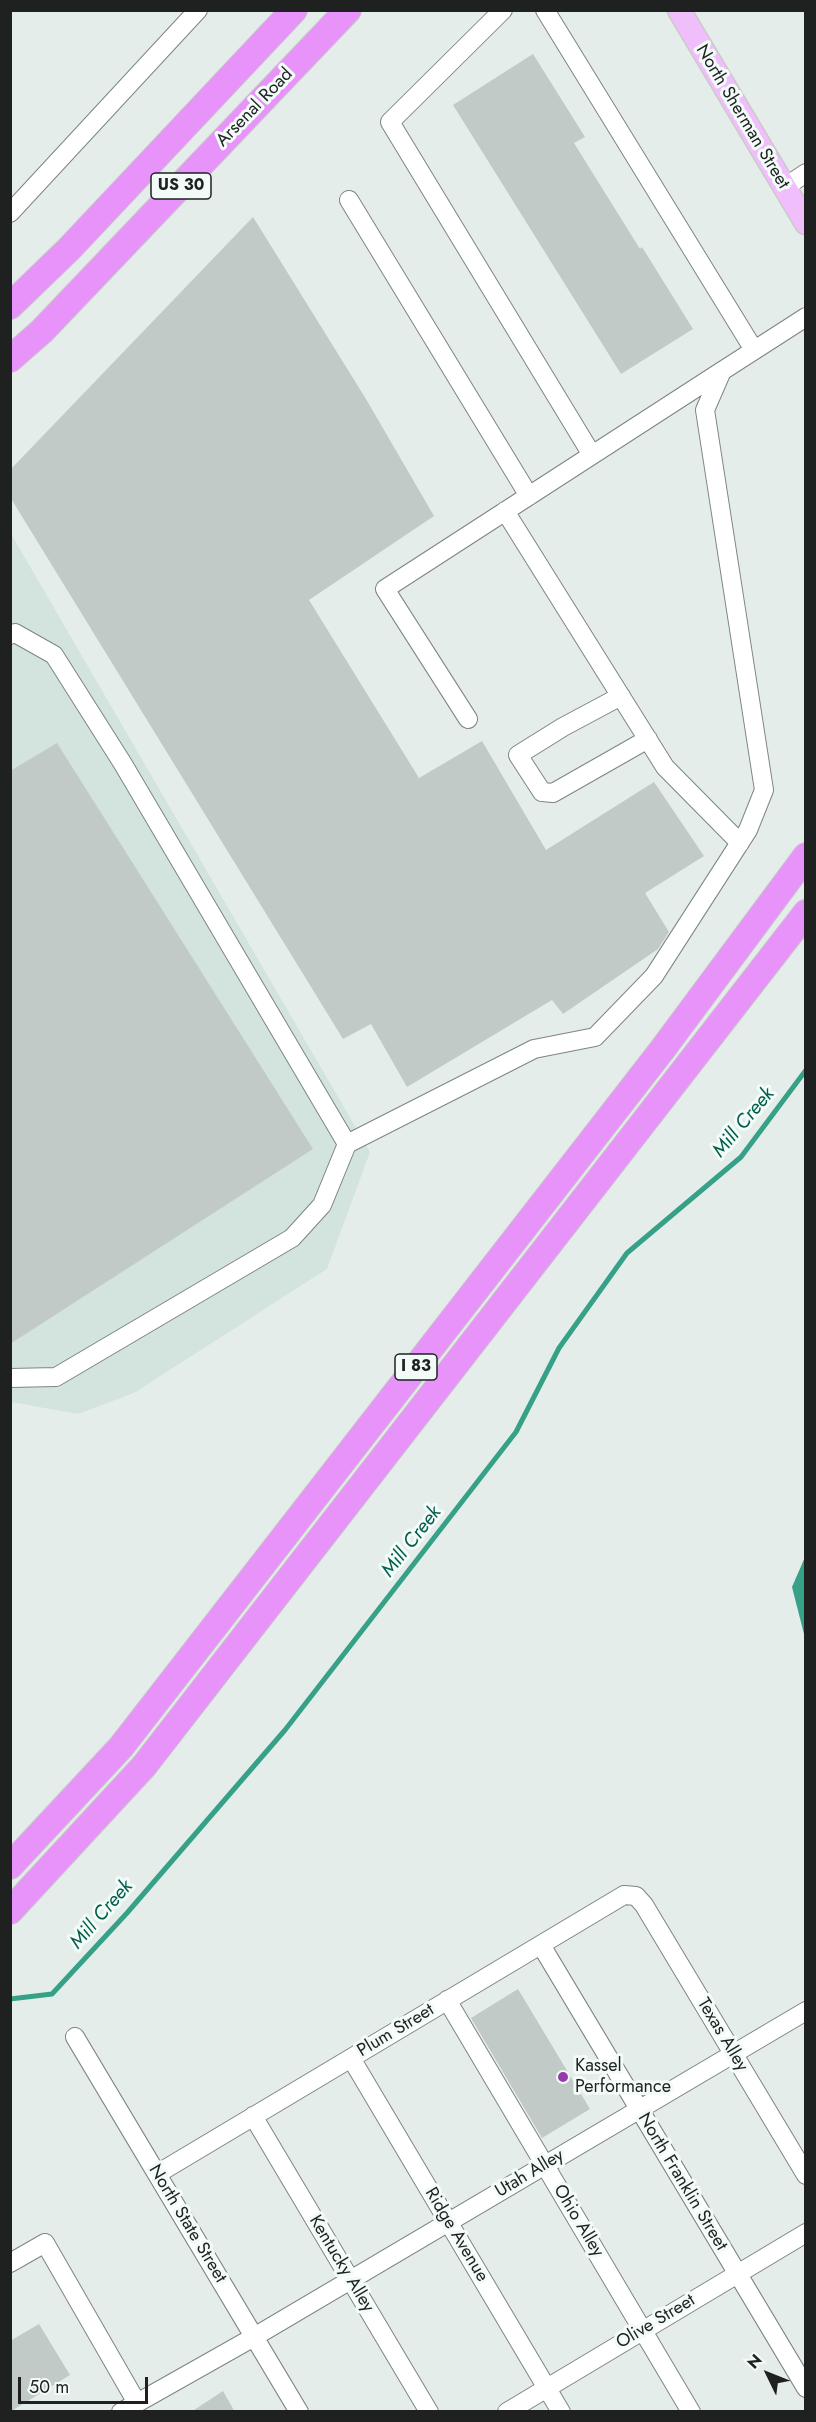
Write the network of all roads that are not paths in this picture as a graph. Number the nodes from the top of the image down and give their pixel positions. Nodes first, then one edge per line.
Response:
1 (198, 10) edge
2 (294, 10) edge
3 (348, 10) edge
4 (503, 10) edge
5 (545, 10) edge
6 (684, 12) edge
7 (806, 173) edge
8 (784, 187) junction
9 (349, 200) dead end
10 (10, 213) edge
11 (806, 223) edge
12 (10, 306) edge
13 (806, 317) edge
14 (754, 350) junction
15 (10, 359) edge
16 (722, 371) junction
17 (592, 455) junction
18 (529, 496) junction
19 (505, 511) junction
20 (10, 635) edge
21 (621, 696) junction
22 (468, 719) dead end
23 (648, 739) junction
24 (740, 843) junction
25 (806, 856) edge
26 (806, 913) edge
27 (347, 1144) junction
28 (10, 1378) edge
29 (10, 1866) edge
30 (636, 1896) joint
31 (10, 1911) edge
32 (541, 1944) junction
33 (447, 2000) junction
34 (806, 2011) edge
35 (75, 2037) dead end
36 (733, 2054) junction
37 (351, 2058) junction
38 (639, 2109) junction
39 (253, 2116) junction
40 (544, 2165) junction
41 (157, 2174) junction
42 (806, 2175) edge
43 (448, 2222) junction
44 (806, 2233) edge
45 (10, 2264) edge
46 (737, 2274) junction
47 (351, 2280) junction
48 (643, 2330) junction
49 (254, 2337) junction
50 (547, 2388) junction
51 (806, 2388) edge
52 (129, 2407) edge
53 (299, 2412) edge
54 (429, 2412) edge
55 (507, 2412) edge
56 (561, 2412) edge
57 (691, 2412) edge

1 - 10 street
2 - 12 highway, US 30
3 - 15 highway, Arsenal Road / US 30
4 - 17 street
5 - 14 street
6 - 8 main road, North Sherman Street
7 - 8 street
8 - 11 main road, North Sherman Street
9 - 18 street
13 - 14 street
14 - 16 street
16 - 17 street
16 - 24 street
17 - 18 street
18 - 19 street
19 - 21 street
19 - 22 street
20 - 27 street
21 - 23 street
21 - 23 street
23 - 24 street
24 - 27 street
25 - 29 highway, I 83
26 - 31 highway, I 83
27 - 28 street
30 - 32 street, Plum Street
30 - 36 street, Texas Alley
32 - 33 street, Plum Street
32 - 38 street, North Franklin Street
33 - 37 street, Plum Street
33 - 40 street, Ohio Alley
34 - 36 street, Utah Alley
35 - 41 street, North State Street
36 - 38 street, Utah Alley
36 - 42 street, Texas Alley
37 - 39 street, Plum Street
37 - 43 street, Ridge Avenue
38 - 40 street, Utah Alley
38 - 46 street, North Franklin Street
39 - 41 street, Plum Street
39 - 47 street, Kentucky Alley
40 - 43 street, Utah Alley
40 - 48 street, Ohio Alley
41 - 49 street, North State Street
43 - 47 street, Utah Alley
43 - 50 street, Ridge Avenue
44 - 46 street, Olive Street
45 - 52 street
46 - 48 street, Olive Street
46 - 51 street, North Franklin Street
47 - 49 street, Utah Alley
47 - 54 street, Kentucky Alley
48 - 50 street, Olive Street
48 - 57 street, Ohio Alley
49 - 52 street, Utah Alley
49 - 53 street, North State Street
50 - 55 street, Olive Street
50 - 56 street, Ridge Avenue

